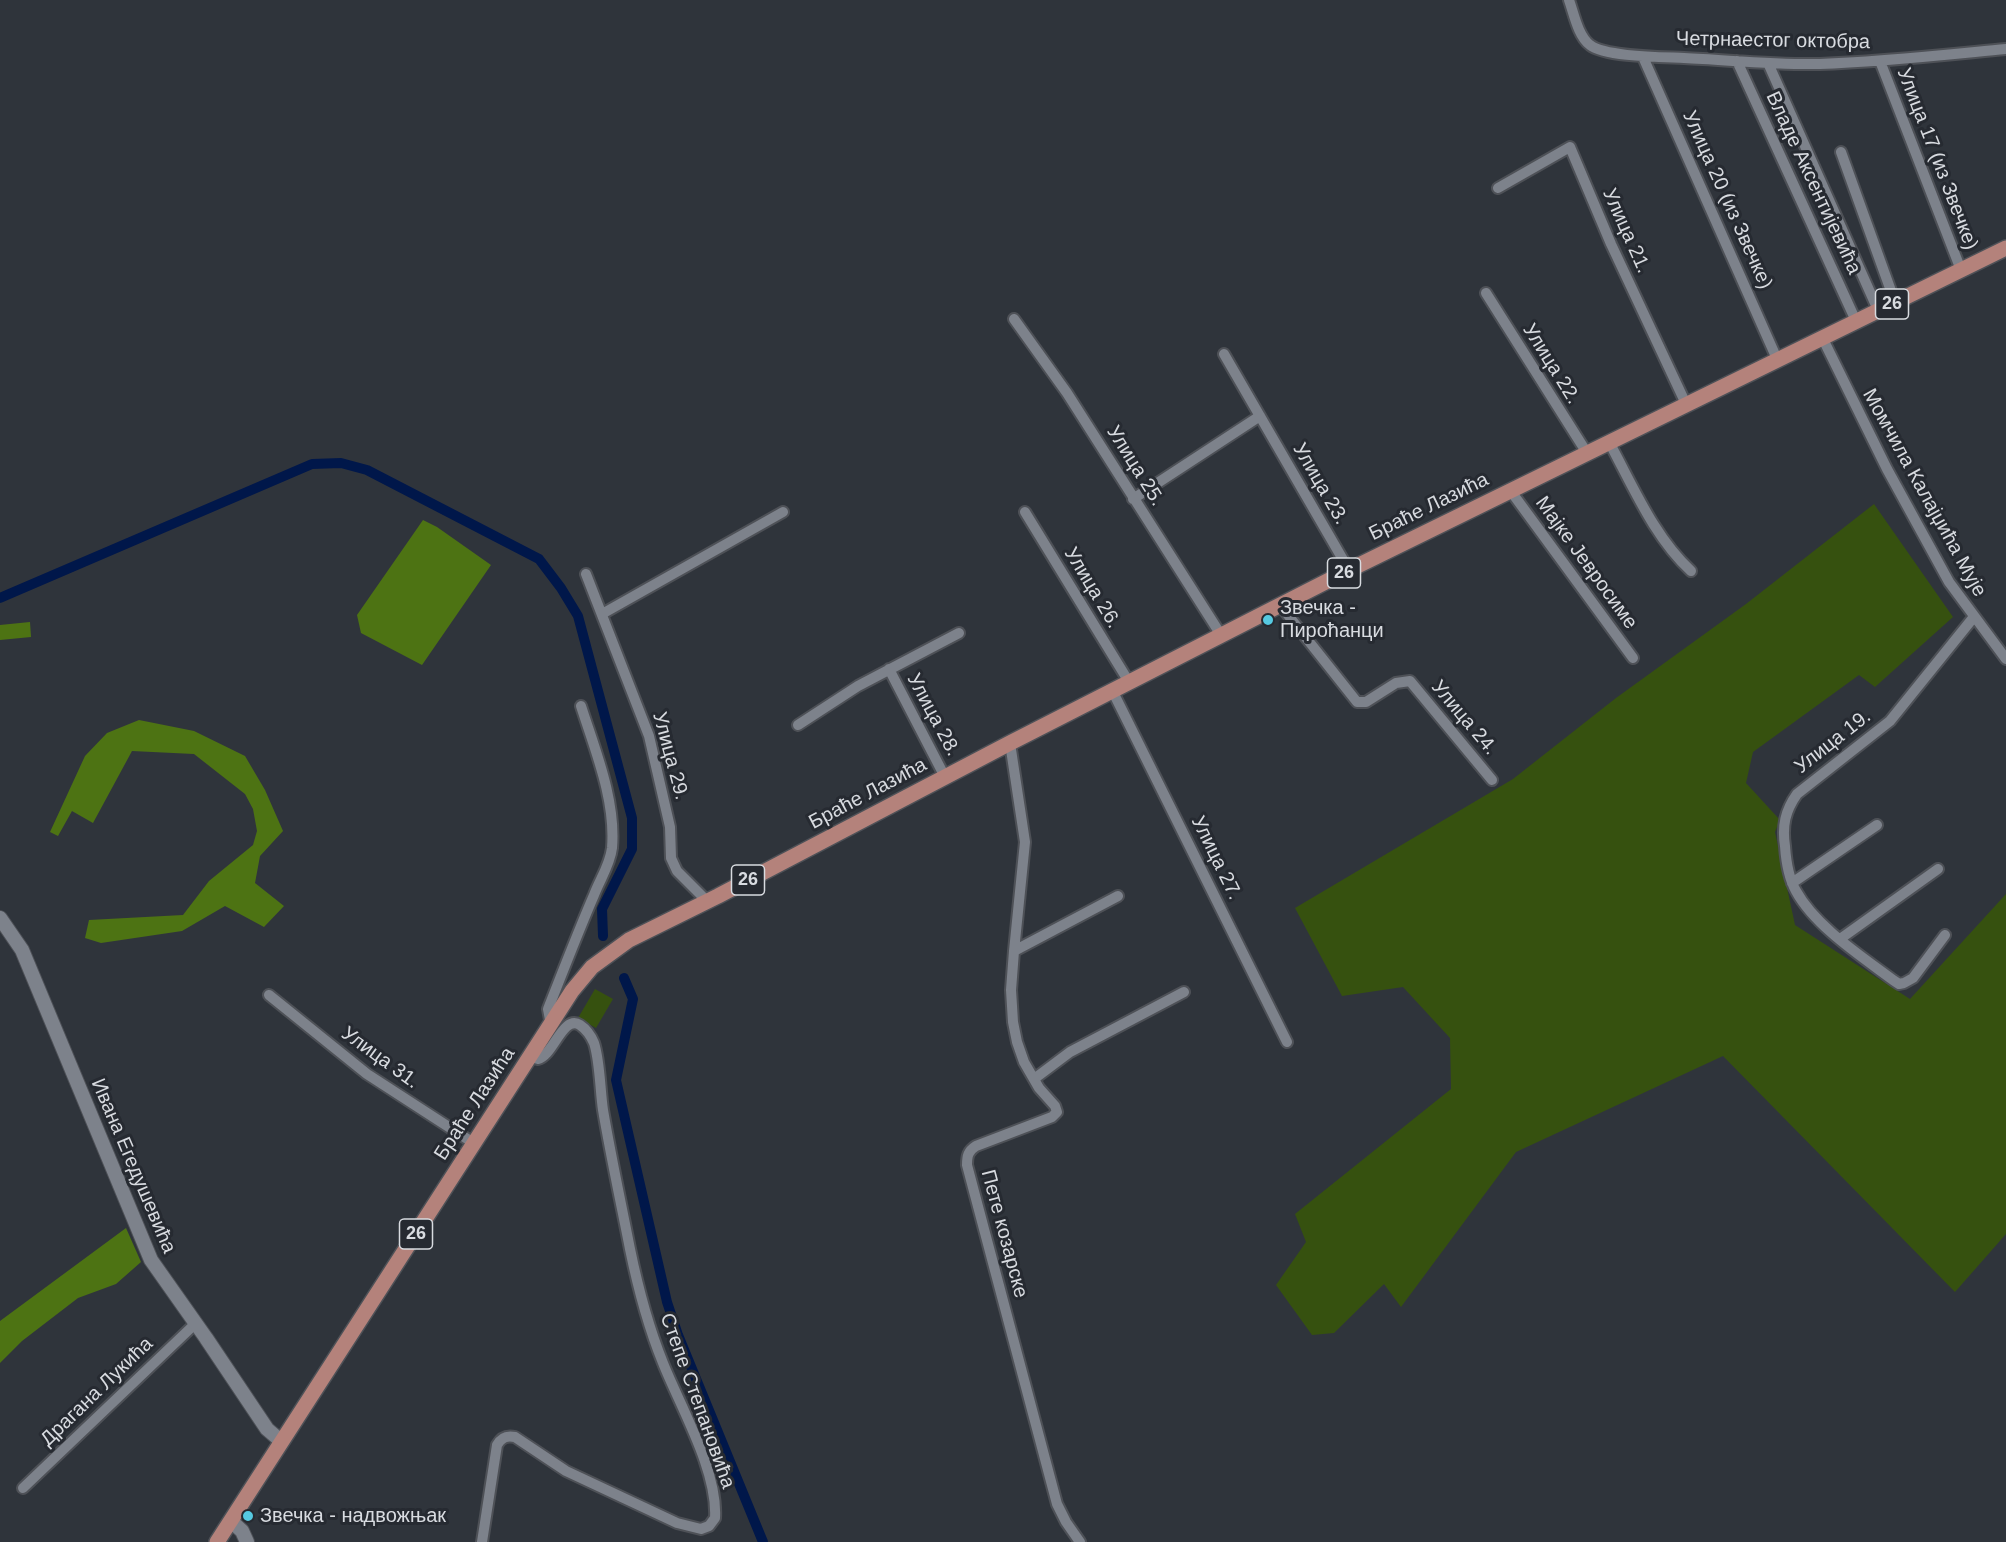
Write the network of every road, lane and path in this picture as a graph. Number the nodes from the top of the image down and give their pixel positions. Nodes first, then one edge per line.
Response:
1 (1569, 0) edge
2 (2006, 49) edge
3 (1643, 57) junction
4 (1737, 61) junction
5 (1880, 61) junction
6 (1768, 63) junction
7 (1841, 152) dead end
8 (1498, 188) dead end
9 (2006, 248) edge
10 (1961, 270) junction
11 (1486, 293) dead end
12 (1895, 302) junction
13 (1878, 310) junction
14 (1014, 319) dead end
15 (1856, 321) junction
16 (1822, 337) junction
17 (1224, 354) dead end
18 (1778, 359) junction
19 (1686, 404) junction
20 (1260, 416) junction
21 (1609, 442) junction
22 (1587, 453) junction
23 (1510, 490) junction
24 (1133, 499) junction
25 (783, 512) dead end
26 (1025, 512) dead end
27 (1348, 570) junction
28 (1691, 571) dead end
29 (586, 574) dead end
30 (1280, 605) junction
31 (602, 614) junction
32 (1973, 618) junction
33 (959, 633) dead end
34 (1221, 635) junction
35 (1633, 658) dead end
36 (2006, 659) edge
37 (889, 669) junction
38 (1128, 682) junction
39 (1112, 690) junction
40 (581, 706) dead end
41 (798, 725) dead end
42 (1010, 742) junction
43 (945, 777) junction
44 (1492, 780) dead end
45 (1877, 825) dead end
46 (1938, 869) dead end
47 (1792, 883) junction
48 (1118, 896) dead end
49 (707, 901) junction
50 (0, 918) edge
51 (1945, 935) dead end
52 (1840, 939) junction
53 (1014, 951) junction
54 (1184, 992) dead end
55 (269, 995) dead end
56 (551, 1024) junction
57 (1287, 1042) dead end
58 (531, 1057) junction
59 (1034, 1079) junction
60 (475, 1144) junction
61 (196, 1323) junction
62 (281, 1441) junction
63 (23, 1488) dead end
64 (231, 1521) junction
65 (215, 1541) edge
66 (248, 1542) edge
67 (482, 1542) edge
68 (1080, 1542) edge

1 - 3 street, Четрнаестог октобра
2 - 5 street, Четрнаестог октобра
3 - 4 street, Четрнаестог октобра
3 - 18 street, Улица 20 (из Звечке)
4 - 6 street, Четрнаестог октобра
4 - 15 street, Владе Аксентијевића
5 - 6 street, Четрнаестог октобра
5 - 10 street, Улица 17 (из Звечке)
6 - 13 street
7 - 12 street
8 - 19 street, Улица 21.
9 - 10 main road, 26
10 - 12 main road, 26
11 - 22 street, Улица 22.
12 - 13 main road, 26
13 - 15 main road, 26
14 - 24 street, Улица 25.
15 - 16 main road, 26
16 - 18 main road, 26
16 - 32 street, Момчила Калајџића Мује
17 - 20 street, Улица 23.
18 - 19 main road, Браће Лазића / 26
19 - 21 main road, Браће Лазића / 26
20 - 24 street
20 - 27 street, Улица 23.
21 - 22 main road, Браће Лазића / 26
21 - 28 street
22 - 23 main road, Браће Лазића / 26
23 - 27 main road, Браће Лазића / 26
23 - 35 street, Мајке Јевросиме
24 - 34 street, Улица 25.
25 - 31 street
26 - 38 street, Улица 26.
27 - 30 main road, Браће Лазића / 26
29 - 31 street, Улица 29.
30 - 34 main road, Браће Лазића / 26
30 - 44 street, Улица 24.
31 - 49 street, Улица 29.
32 - 36 street, Момчила Калајџића Мује
32 - 47 street, Улица 19.
33 - 37 street, Улица 28.
34 - 38 main road, Браће Лазића / 26
37 - 41 street, Улица 28.
37 - 43 street, Улица 28.
38 - 39 main road, Браће Лазића / 26
39 - 42 main road, Браће Лазића / 26
39 - 57 street, Улица 27.
40 - 56 street
42 - 43 main road, Браће Лазића / 26
42 - 53 street, Пете козарске
43 - 49 main road, Браће Лазића / 26
45 - 47 street
46 - 52 street
47 - 52 street, Улица 19.
48 - 53 street
49 - 56 main road, Браће Лазића / 26
50 - 61 main road, Ивана Егедушевића
51 - 52 street, Улица 19.
53 - 59 street, Пете козарске
54 - 59 street
55 - 60 street, Улица 31.
56 - 58 main road, Браће Лазића / 26
58 - 60 main road, Браће Лазића / 26
58 - 67 street, Степе Степановића
59 - 68 street, Пете козарске
60 - 62 main road, Браће Лазића / 26
61 - 62 main road, Ивана Егедушевића
61 - 63 street, Драгана Лукића
62 - 64 main road, Браће Лазића / 26
64 - 65 main road, Браће Лазића / 26
64 - 66 main road

